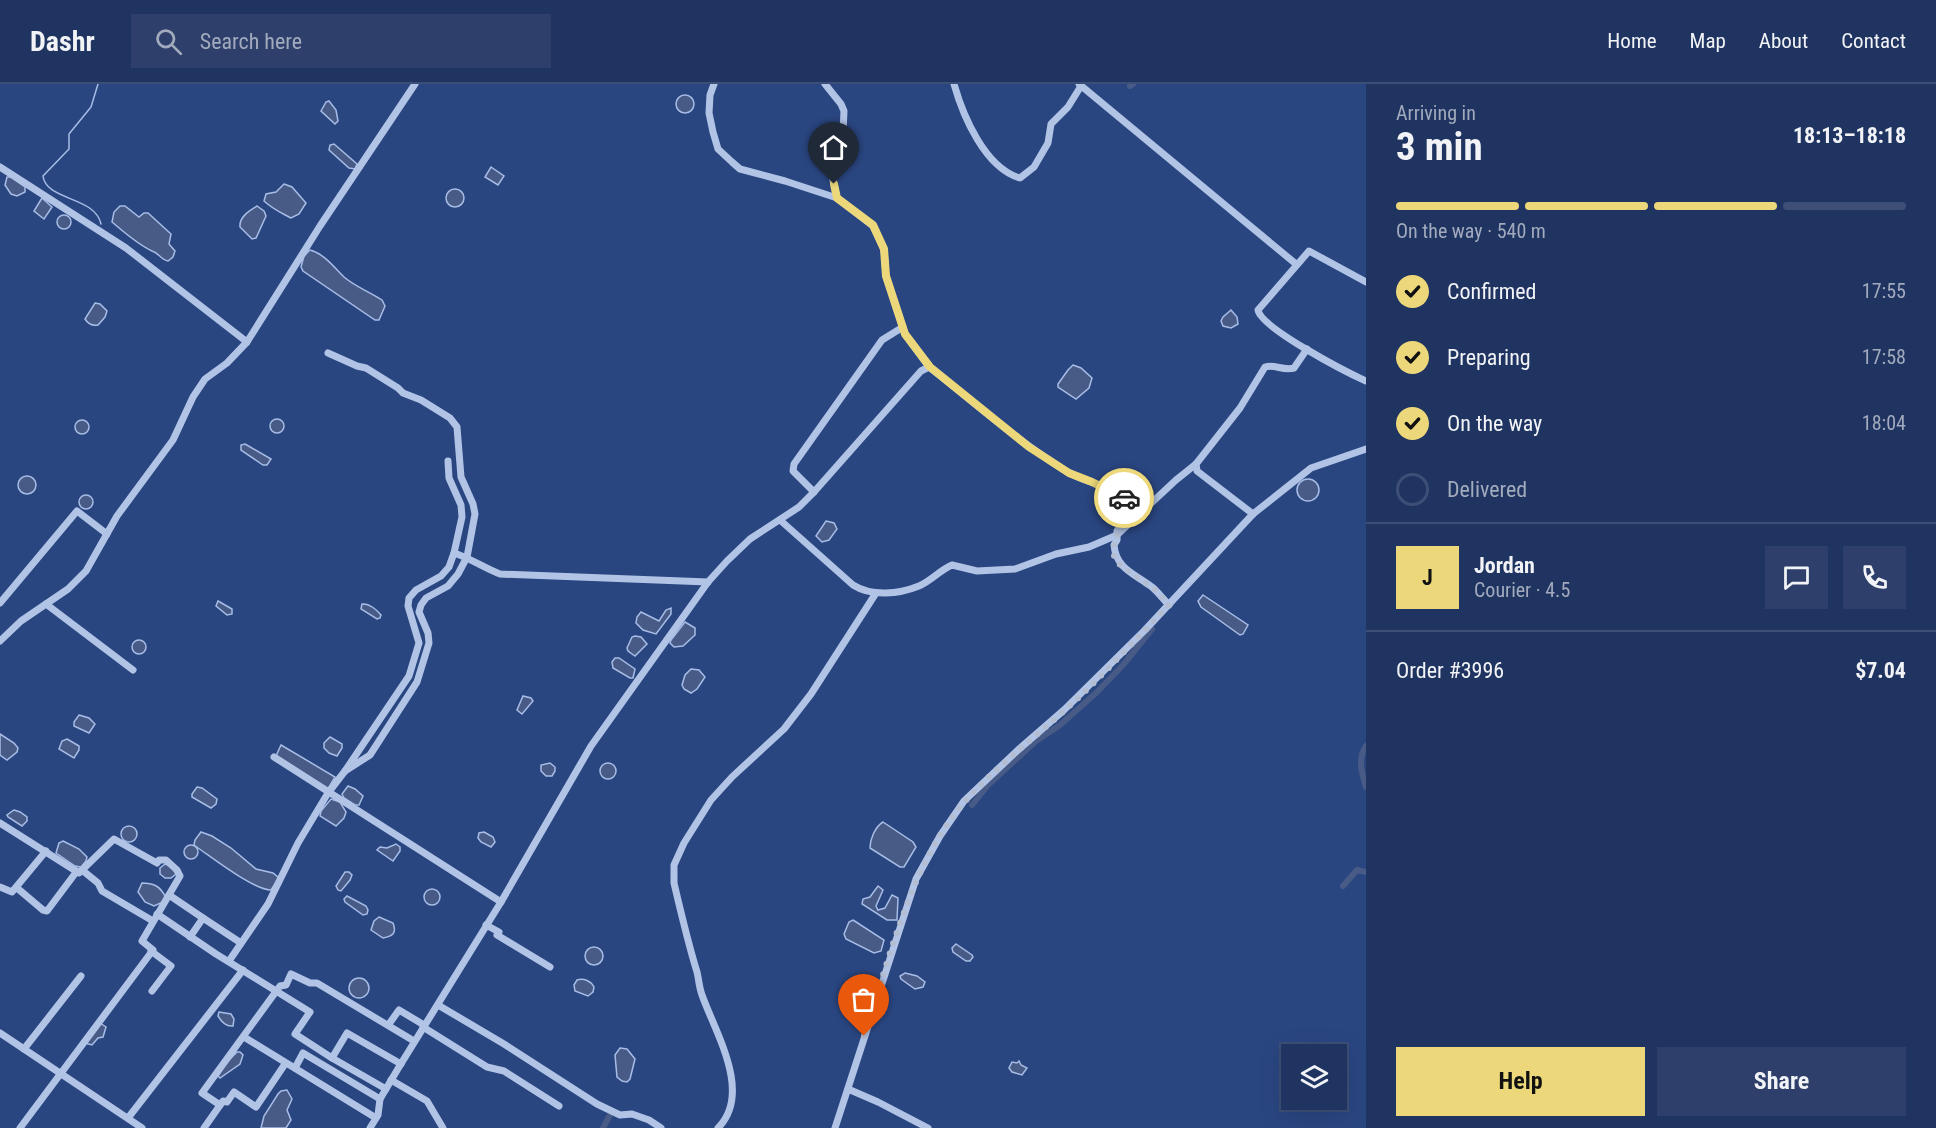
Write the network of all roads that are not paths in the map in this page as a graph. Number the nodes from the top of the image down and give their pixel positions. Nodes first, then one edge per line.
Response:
1 (415, 84) edge
2 (714, 84) edge
3 (825, 84) edge
4 (954, 84) edge
5 (1080, 85) edge
6 (0, 167) edge
7 (837, 198) junction
8 (1296, 264) junction
9 (1366, 282) edge
10 (903, 327) junction
11 (247, 342) junction
12 (1308, 349) junction
13 (328, 353) dead end
14 (930, 367) junction
15 (1366, 381) edge
16 (1366, 449) edge
17 (448, 461) dead end
18 (1196, 464) junction
19 (814, 492) junction
20 (1253, 514) junction
21 (780, 520) junction
22 (107, 534) junction
23 (1117, 535) junction
24 (454, 553) junction
25 (467, 557) junction
26 (708, 582) junction
27 (876, 593) junction
28 (0, 603) edge
29 (46, 604) junction
30 (1169, 605) junction
31 (0, 640) edge
32 (133, 670) dead end
33 (274, 757) dead end
34 (345, 771) junction
35 (328, 793) junction
36 (0, 823) edge
37 (46, 851) junction
38 (80, 871) junction
39 (0, 887) edge
40 (16, 888) junction
41 (169, 895) junction
42 (501, 902) junction
43 (157, 914) junction
44 (203, 918) junction
45 (153, 921) junction
46 (486, 925) junction
47 (190, 937) junction
48 (241, 943) junction
49 (151, 951) junction
50 (229, 961) junction
51 (550, 967) dead end
52 (243, 970) junction
53 (81, 976) dead end
54 (277, 990) junction
55 (153, 991) dead end
56 (438, 1005) junction
57 (389, 1024) junction
58 (424, 1026) junction
59 (0, 1033) edge
60 (244, 1037) junction
61 (414, 1041) junction
62 (24, 1049) junction
63 (332, 1058) junction
64 (285, 1064) junction
65 (400, 1064) junction
66 (295, 1068) junction
67 (60, 1074) junction
68 (391, 1080) junction
69 (386, 1089) junction
70 (848, 1089) junction
71 (380, 1099) junction
72 (220, 1105) junction
73 (559, 1106) dead end
74 (376, 1118) junction
75 (128, 1119) junction
76 (20, 1128) edge
77 (124, 1128) edge
78 (142, 1128) edge
79 (204, 1128) edge
80 (370, 1128) edge
81 (443, 1128) edge
82 (661, 1128) edge
83 (718, 1128) edge
84 (835, 1128) edge
85 (928, 1128) edge

1 - 11 street
2 - 7 street
3 - 7 street
4 - 5 street
5 - 8 street
6 - 11 street
7 - 10 street
8 - 9 street
8 - 12 street
10 - 14 street
10 - 19 street
11 - 22 street
12 - 15 street
12 - 18 street
13 - 25 street
14 - 19 street
14 - 23 street
16 - 20 street
17 - 24 street
18 - 20 street
18 - 23 street
19 - 21 street
20 - 30 street
21 - 26 street
21 - 27 street
22 - 28 street
22 - 29 street
23 - 27 street
23 - 30 street
24 - 25 street
24 - 34 street
25 - 26 street
25 - 34 street
26 - 42 street
27 - 83 street
29 - 31 street
29 - 32 street
30 - 70 street
33 - 35 street
34 - 35 street
35 - 42 street
35 - 48 street
36 - 37 street
37 - 38 street
37 - 40 street
38 - 40 street
38 - 41 street
38 - 45 street
39 - 40 street
41 - 43 street
41 - 44 street
42 - 46 street
43 - 45 street
43 - 47 street
44 - 47 street
44 - 48 street
45 - 49 street
46 - 51 street
46 - 56 street
47 - 50 street
48 - 50 street
49 - 55 street
49 - 67 street
50 - 52 street
52 - 54 street
52 - 75 street
53 - 62 street
54 - 57 street
54 - 60 street
54 - 63 street
56 - 58 street
56 - 82 street
57 - 58 street
57 - 61 street
58 - 61 street
58 - 73 street
59 - 62 street
60 - 64 street
60 - 72 street
61 - 65 street
62 - 67 street
63 - 65 street
63 - 69 street
64 - 66 street
64 - 72 street
65 - 68 street
66 - 71 street
66 - 74 street
67 - 75 street
67 - 76 street
68 - 69 street
68 - 81 street
69 - 71 street
70 - 84 street
70 - 85 street
71 - 74 street
72 - 79 street
74 - 80 street
75 - 77 street
75 - 78 street

